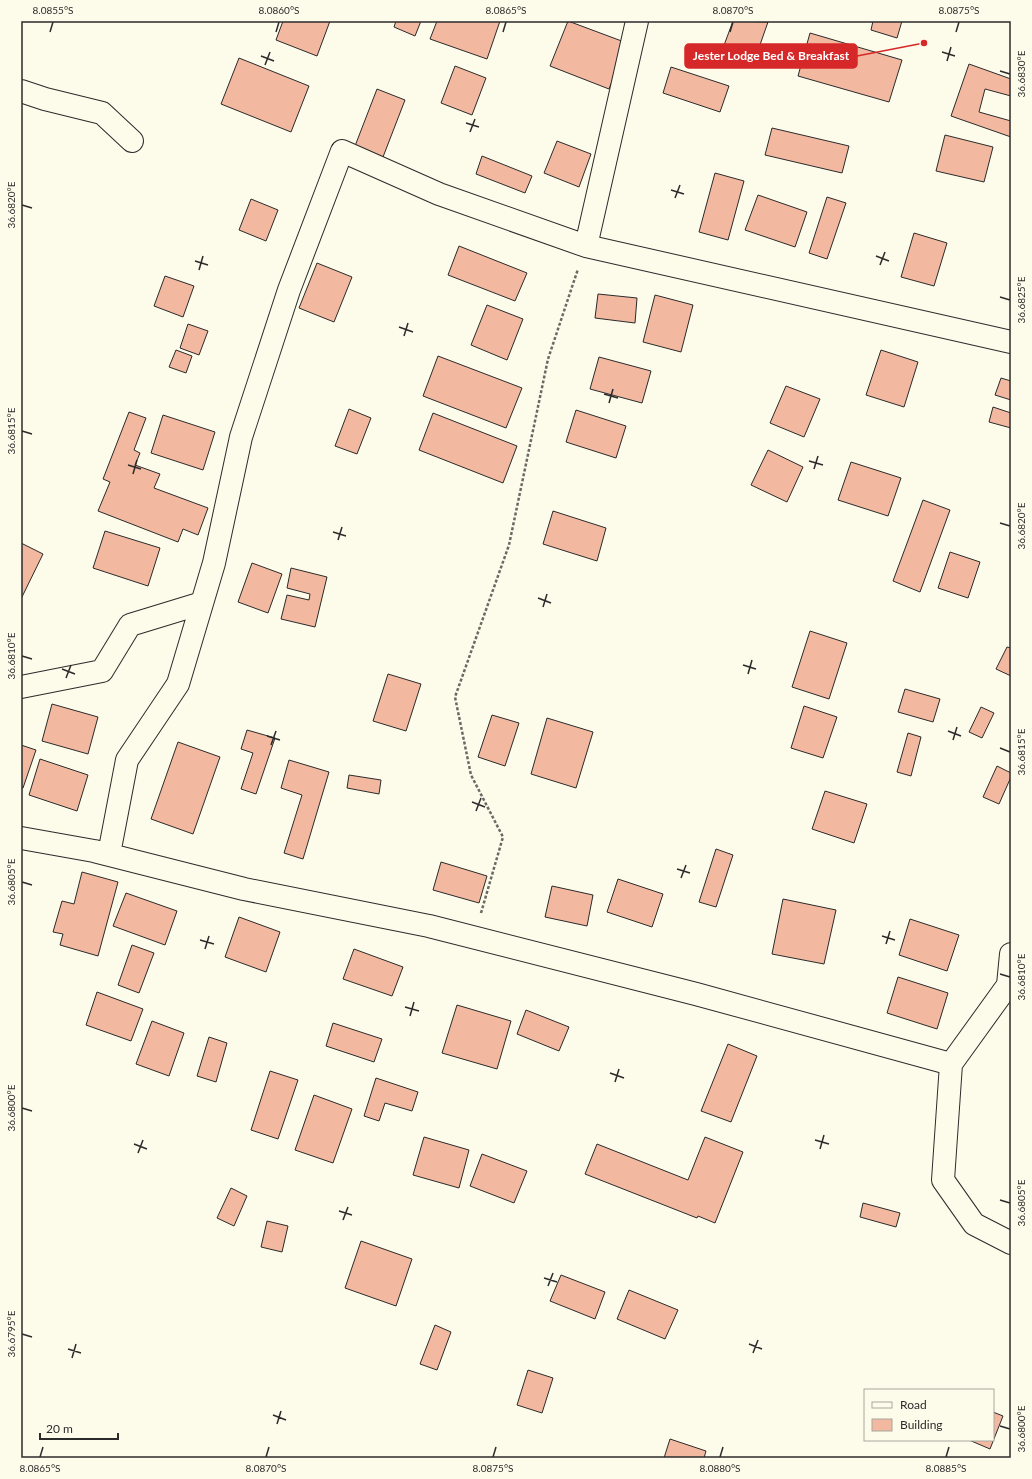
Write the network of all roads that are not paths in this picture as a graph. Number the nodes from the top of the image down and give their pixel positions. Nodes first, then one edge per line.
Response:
1 (637, 21) edge
2 (21, 91) edge
3 (132, 141) dead end
4 (586, 246) junction
5 (1011, 342) edge
6 (202, 603) junction
7 (21, 687) edge
8 (21, 838) edge
9 (109, 854) junction
10 (1011, 954) edge
11 (951, 1064) junction
12 (1011, 1243) edge

1 - 4 street
2 - 3 street
4 - 5 street
4 - 6 street
6 - 7 street
6 - 9 street
8 - 9 street
9 - 11 street
10 - 11 street
11 - 12 street

